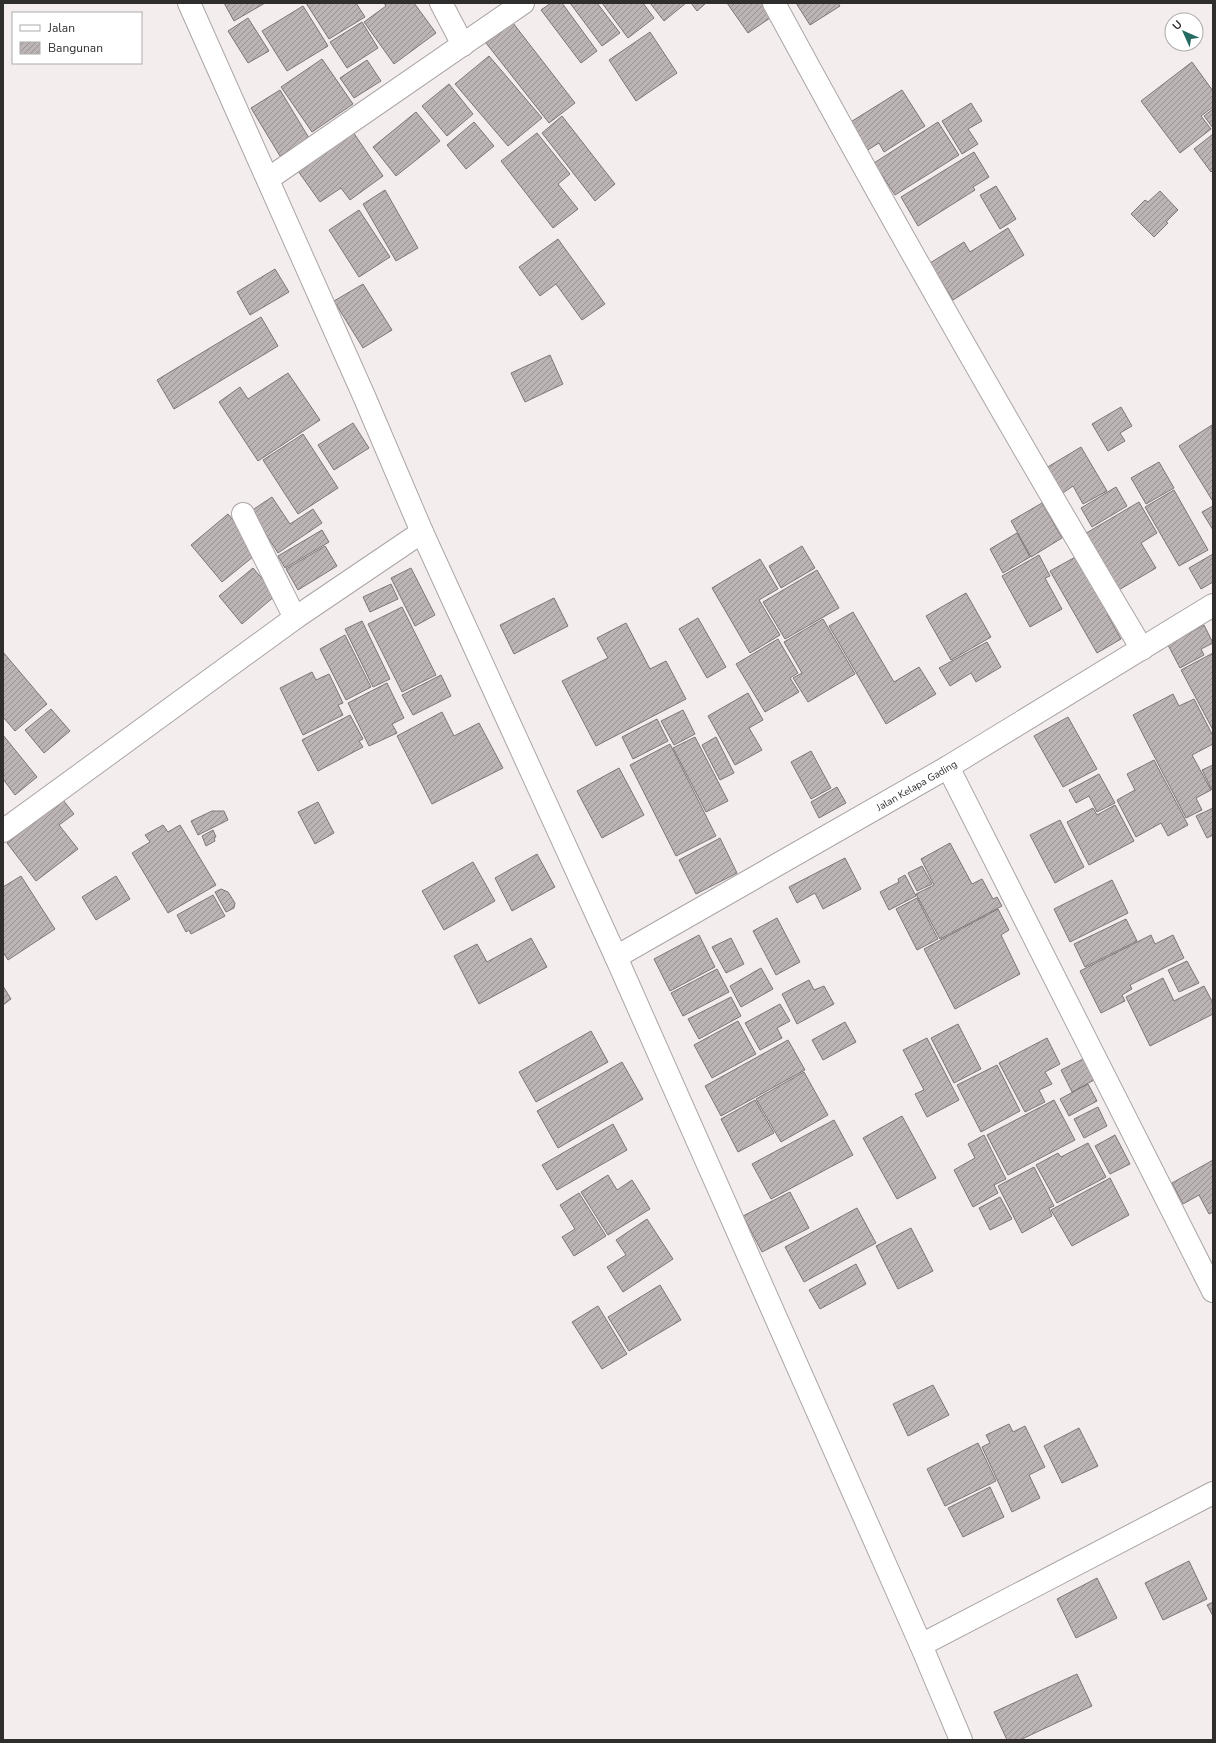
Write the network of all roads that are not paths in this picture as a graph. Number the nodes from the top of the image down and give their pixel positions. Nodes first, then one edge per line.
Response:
1 (189, 3) edge
2 (441, 3) edge
3 (523, 3) edge
4 (774, 3) edge
5 (463, 45) junction
6 (268, 178) junction
7 (243, 514) dead end
8 (422, 532) junction
9 (1213, 605) edge
10 (295, 618) junction
11 (1142, 649) junction
12 (948, 767) junction
13 (3, 831) edge
14 (616, 957) junction
15 (1213, 1291) edge
16 (1213, 1493) edge
17 (921, 1645) junction
18 (961, 1740) edge

1 - 6 street
2 - 5 street
3 - 5 street
4 - 11 street
5 - 6 street
6 - 8 street
7 - 10 street
8 - 10 street
8 - 14 street
9 - 11 street, Jalan Kelapa Gading
10 - 13 street
11 - 12 street, Jalan Kelapa Gading
12 - 14 street, Jalan Kelapa Gading
12 - 15 street
14 - 17 street
16 - 17 street
17 - 18 street

